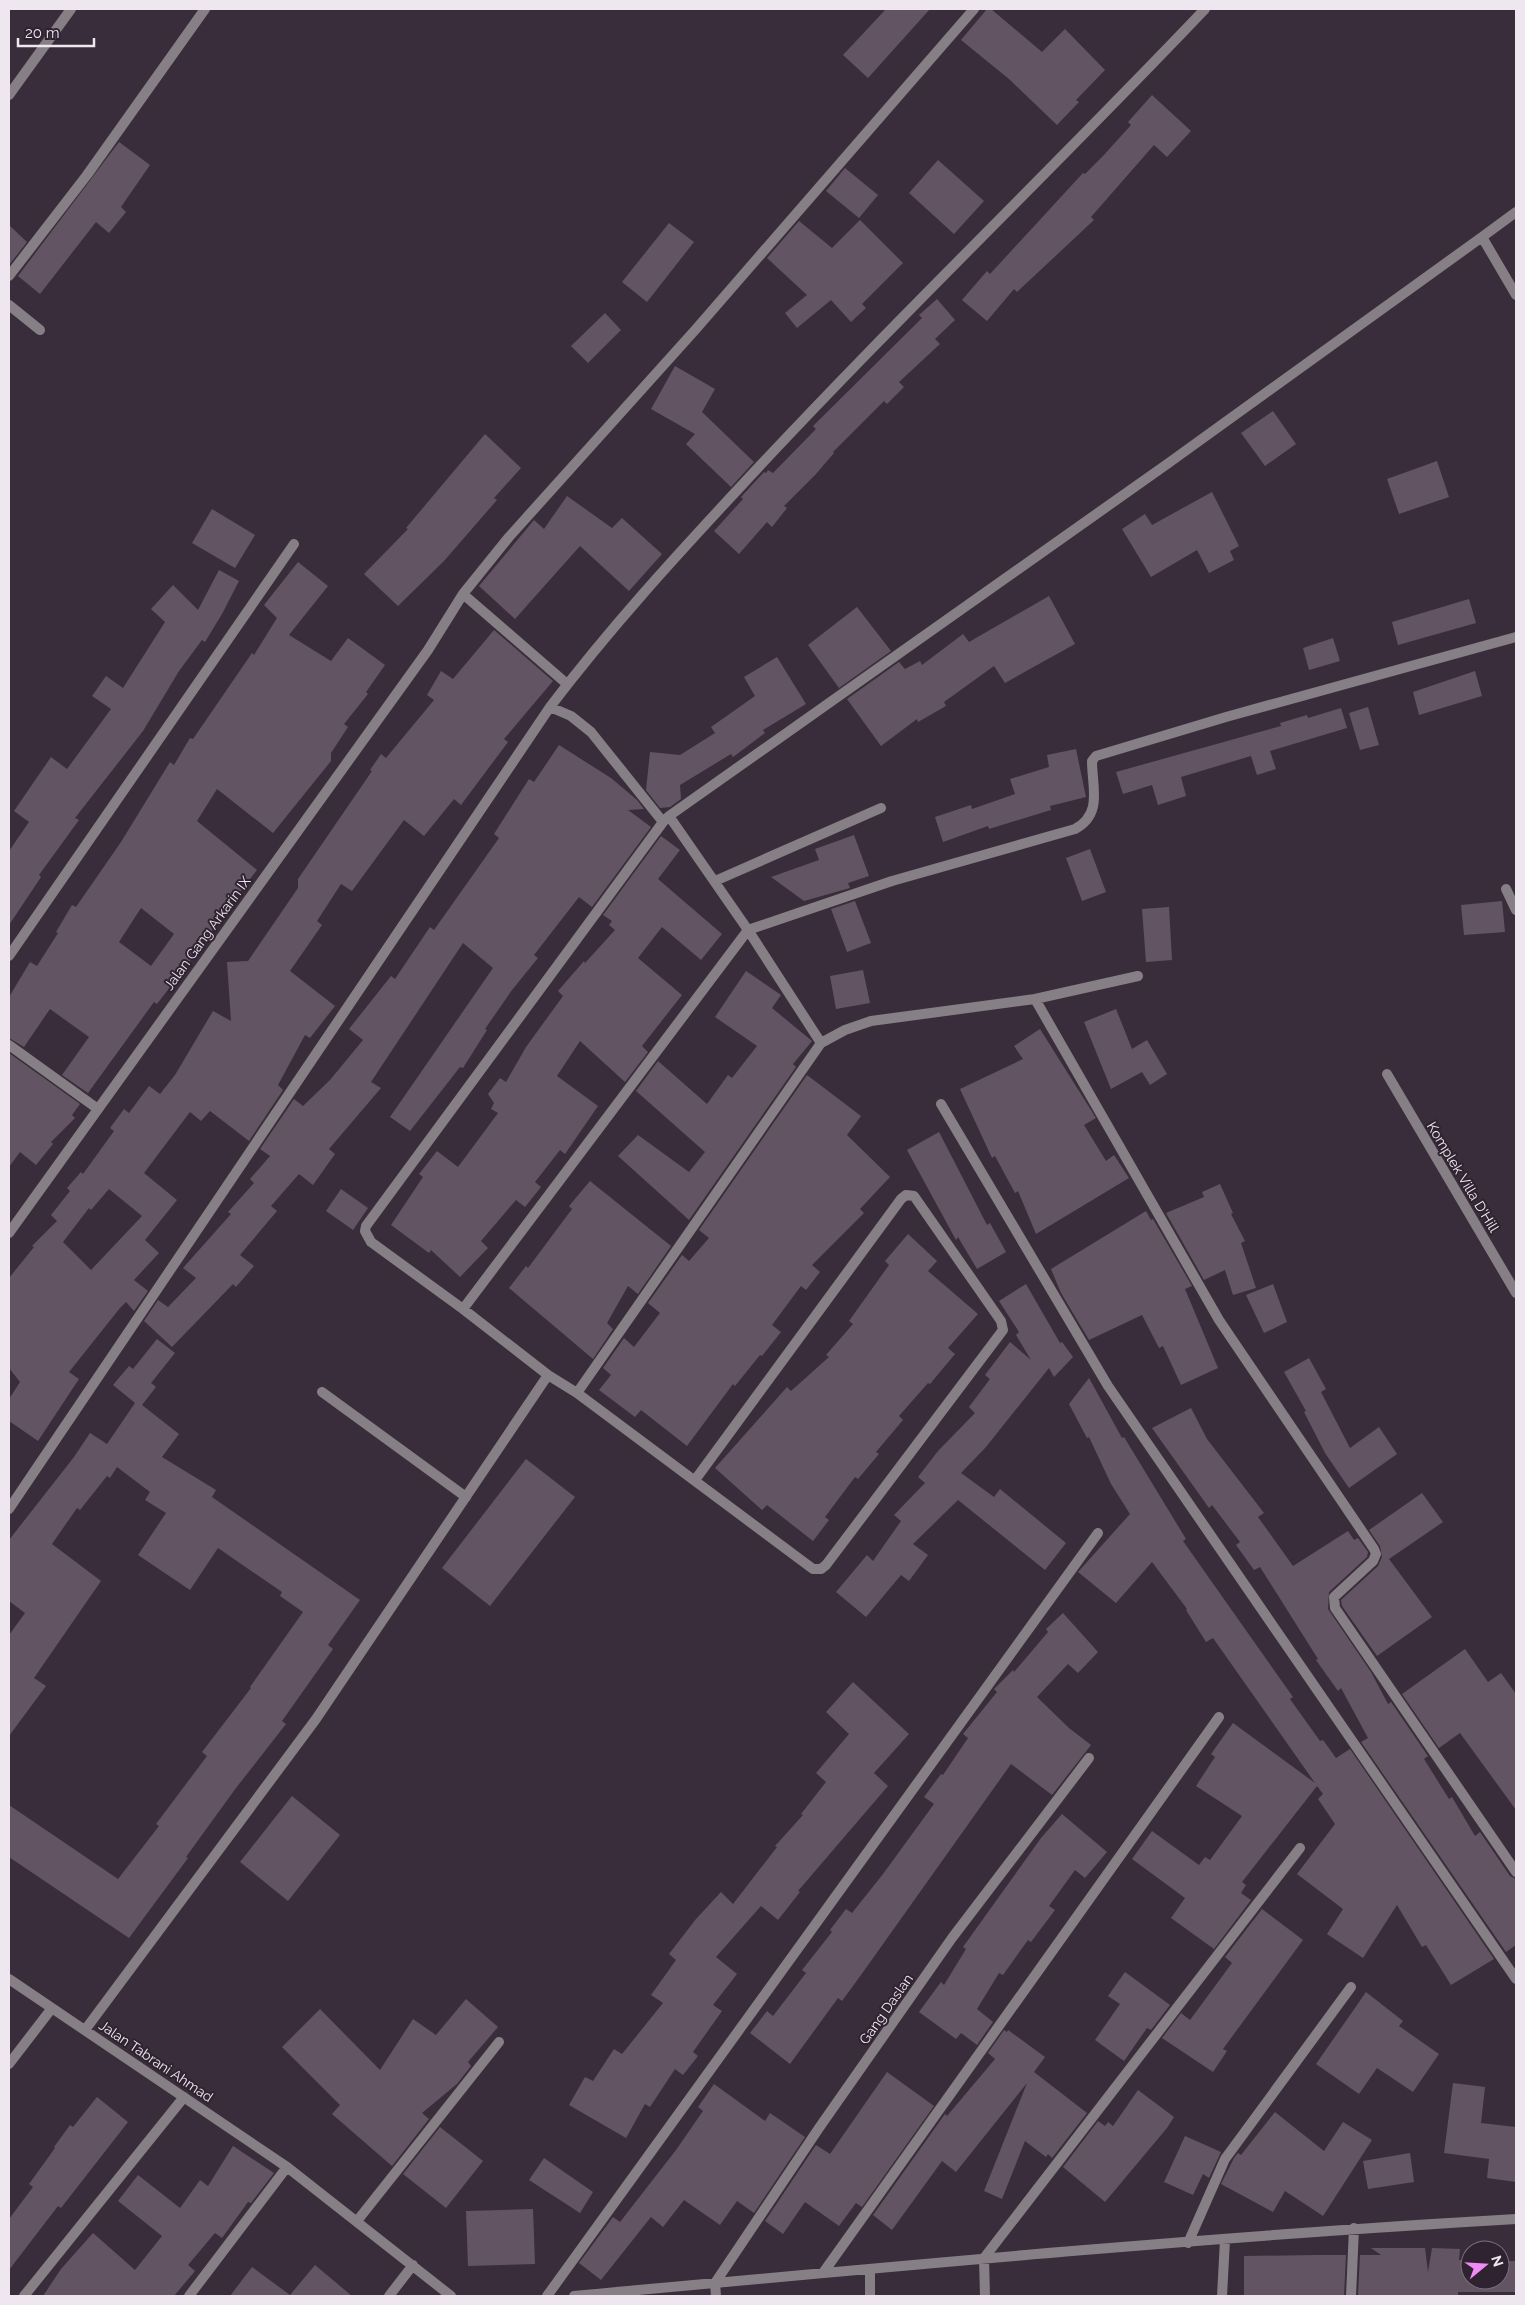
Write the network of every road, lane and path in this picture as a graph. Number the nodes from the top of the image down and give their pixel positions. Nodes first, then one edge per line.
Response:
1 (71, 9) edge
2 (205, 9) edge
3 (974, 9) edge
4 (1205, 9) edge
5 (9, 95) edge
6 (1516, 212) edge
7 (1482, 237) junction
8 (9, 276) edge
9 (1516, 295) edge
10 (9, 305) edge
11 (40, 330) dead end
12 (294, 544) dead end
13 (463, 594) junction
14 (1516, 637) edge
15 (568, 684) junction
16 (550, 707) junction
17 (881, 808) dead end
18 (666, 819) junction
19 (714, 881) junction
20 (1506, 890) dead end
21 (1516, 910) edge
22 (748, 930) junction
23 (9, 956) edge
24 (1138, 976) dead end
25 (1035, 998) junction
26 (821, 1043) junction
27 (9, 1045) edge
28 (1387, 1074) dead end
29 (940, 1104) dead end
30 (98, 1109) junction
31 (9, 1233) edge
32 (1516, 1293) edge
33 (463, 1308) junction
34 (548, 1375) junction
35 (322, 1392) dead end
36 (577, 1393) junction
37 (695, 1480) junction
38 (466, 1497) junction
39 (9, 1509) edge
40 (1098, 1533) dead end
41 (1219, 1716) dead end
42 (1089, 1758) dead end
43 (1300, 1848) dead end
44 (1516, 1872) edge
45 (9, 1979) edge
46 (1516, 1979) edge
47 (1351, 1987) dead end
48 (52, 2008) junction
49 (85, 2030) junction
50 (499, 2042) dead end
51 (9, 2064) edge
52 (184, 2097) junction
53 (287, 2167) junction
54 (1516, 2219) edge
55 (357, 2221) junction
56 (1354, 2228) junction
57 (1225, 2240) junction
58 (1188, 2243) junction
59 (984, 2258) junction
60 (414, 2265) junction
61 (870, 2269) junction
62 (823, 2273) junction
63 (715, 2283) junction
64 (24, 2296) edge
65 (189, 2296) edge
66 (389, 2296) edge
67 (451, 2296) edge
68 (548, 2296) edge
69 (574, 2296) edge
70 (716, 2296) edge
71 (870, 2296) edge
72 (984, 2296) edge
73 (1222, 2296) edge
74 (1351, 2296) edge

1 - 5 street
2 - 8 street
3 - 13 street, Jalan Gang Arkarin IX
4 - 15 street
6 - 7 street
7 - 9 street
7 - 18 street
10 - 11 street
12 - 23 street
13 - 15 street
13 - 30 street, Jalan Gang Arkarin IX
14 - 22 street
15 - 16 street
16 - 18 street
16 - 39 street
17 - 19 street
18 - 19 street
18 - 33 street
19 - 22 street
20 - 21 street
22 - 26 street
22 - 33 street
24 - 25 street
25 - 26 street
25 - 44 street
26 - 36 street
27 - 30 street
28 - 32 street, Komplek Villa D'Hill
29 - 46 street
30 - 31 street, Jalan Gang Arkarin IX
33 - 34 street
34 - 36 street
34 - 38 street
35 - 38 street
36 - 37 street
37 - 37 street
38 - 49 street
40 - 68 street
41 - 62 street
42 - 63 street, Gang Daslan
43 - 59 street
45 - 48 street, Jalan Tabrani Ahmad
47 - 58 street
48 - 49 street, Jalan Tabrani Ahmad
48 - 51 street
49 - 52 street, Jalan Tabrani Ahmad
50 - 55 street
52 - 53 street, Jalan Tabrani Ahmad
52 - 64 street
53 - 55 street, Jalan Tabrani Ahmad
53 - 65 street
54 - 56 street
55 - 60 street, Jalan Tabrani Ahmad
56 - 57 street
56 - 74 street
57 - 58 street
57 - 73 street
58 - 59 street
59 - 61 street
59 - 72 street
60 - 66 street
60 - 67 street, Jalan Tabrani Ahmad
61 - 62 street
61 - 71 street
62 - 63 street
63 - 69 street
63 - 70 street

